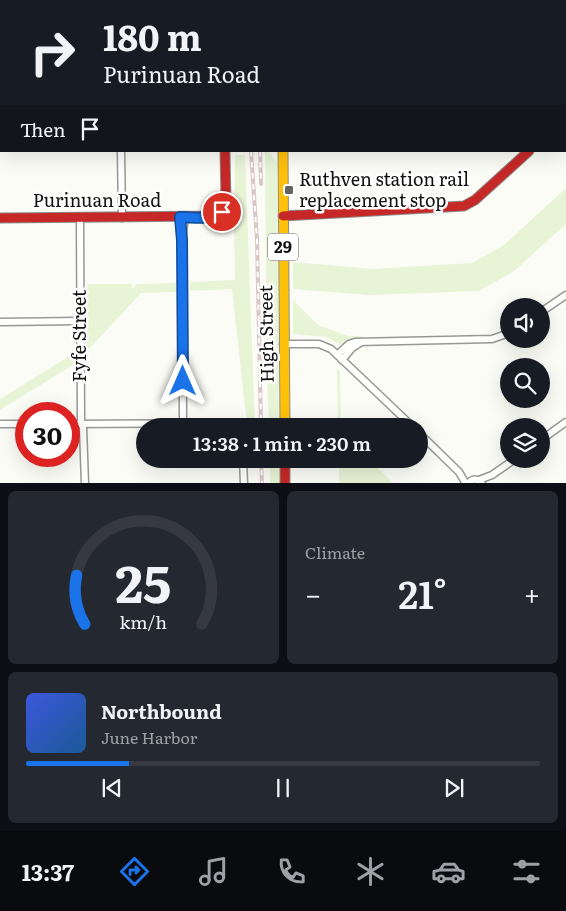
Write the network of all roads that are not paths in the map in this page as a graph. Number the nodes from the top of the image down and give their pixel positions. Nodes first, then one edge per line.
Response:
1 (121, 152) edge
2 (225, 152) edge
3 (283, 152) edge
4 (528, 152) edge
5 (283, 216) junction
6 (182, 217) junction
7 (0, 218) edge
8 (80, 218) junction
9 (122, 218) junction
10 (566, 296) edge
11 (550, 306) edge
12 (0, 322) edge
13 (80, 322) junction
14 (500, 336) edge
15 (284, 344) junction
16 (340, 357) junction
17 (183, 418) edge
18 (285, 418) edge
19 (404, 418) edge
20 (0, 424) edge
21 (15, 424) edge
22 (82, 424) junction
23 (136, 424) edge
24 (565, 425) edge
25 (550, 434) edge
26 (428, 442) edge
27 (243, 468) edge
28 (285, 468) edge
29 (502, 468) edge
30 (476, 482) edge
31 (85, 483) edge
32 (244, 483) edge
33 (285, 483) edge

1 - 9 street
2 - 6 street, Purinuan Road
3 - 5 street, High Street / 29
4 - 5 street
5 - 15 street, High Street / 29
6 - 9 street, Purinuan Road
6 - 17 street
7 - 8 street, Purinuan Road
8 - 9 street, Purinuan Road
8 - 13 street, Fyfe Street
10 - 11 street
12 - 13 street
13 - 22 street, Fyfe Street
14 - 16 street
15 - 16 street
15 - 18 street, High Street / 29
16 - 19 street
20 - 21 street
22 - 23 street
22 - 31 street, Fyfe Street
24 - 25 street
26 - 30 street
27 - 32 street
28 - 33 street
29 - 30 street

